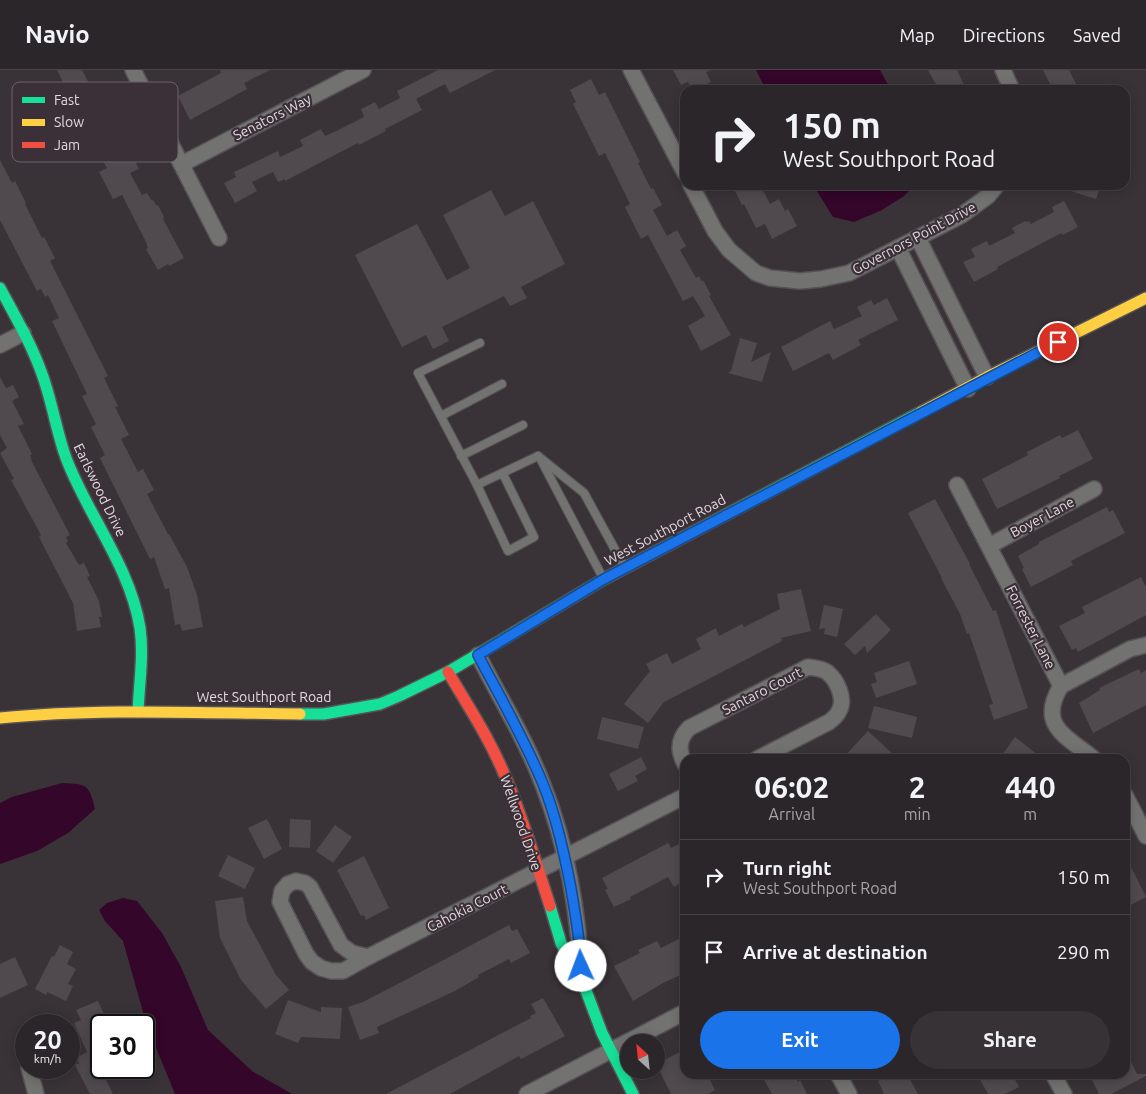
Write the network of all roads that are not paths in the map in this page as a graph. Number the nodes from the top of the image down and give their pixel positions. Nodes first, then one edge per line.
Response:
1 (133, 70) edge
2 (363, 70) edge
3 (631, 70) edge
4 (1003, 70) edge
5 (139, 82) edge
6 (1010, 85) edge
7 (178, 156) edge
8 (680, 163) edge
9 (182, 164) junction
10 (694, 190) edge
11 (993, 190) edge
12 (219, 238) dead end
13 (918, 238) junction
14 (898, 248) junction
15 (0, 288) edge
16 (1146, 298) edge
17 (23, 333) junction
18 (480, 343) dead end
19 (0, 345) edge
20 (987, 378) junction
21 (502, 384) dead end
22 (968, 389) junction
23 (441, 416) junction
24 (523, 425) dead end
25 (461, 456) junction
26 (538, 456) junction
27 (503, 474) junction
28 (477, 485) junction
29 (958, 486) dead end
30 (1094, 489) dead end
31 (989, 546) junction
32 (624, 568) junction
33 (604, 579) junction
34 (1146, 645) edge
35 (478, 655) junction
36 (448, 672) junction
37 (1061, 686) junction
38 (138, 712) junction
39 (0, 718) edge
40 (682, 754) edge
41 (767, 754) edge
42 (1088, 754) edge
43 (680, 799) edge
44 (1130, 805) edge
45 (1146, 836) edge
46 (565, 858) junction
47 (538, 872) junction
48 (368, 957) junction
49 (582, 980) junction
50 (680, 1015) edge
51 (611, 1051) junction
52 (31, 1079) edge
53 (841, 1079) edge
54 (1056, 1079) edge
55 (36, 1094) edge
56 (527, 1094) edge
57 (633, 1094) edge
58 (849, 1094) edge
59 (1064, 1094) edge

1 - 5 street
2 - 9 street, Senators Way
3 - 8 street
4 - 6 street
7 - 9 street
9 - 12 street
10 - 14 street, Governors Point Drive
11 - 13 street, Governors Point Drive
13 - 14 street, Governors Point Drive
13 - 20 street
14 - 22 street
15 - 17 main road, Earlswood Drive
16 - 20 main road, West Southport Road
17 - 19 street
17 - 38 main road, Earlswood Drive
18 - 23 lane
20 - 22 main road, West Southport Road
21 - 23 lane
22 - 32 main road, West Southport Road
23 - 25 lane
24 - 25 lane
25 - 28 lane
26 - 27 lane
26 - 32 lane
26 - 33 lane
27 - 28 lane
27 - 28 lane
29 - 31 street, Forrester Lane
30 - 31 street, Boyer Lane
31 - 37 street, Forrester Lane
32 - 33 main road, West Southport Road
33 - 35 main road, West Southport Road
34 - 37 street
35 - 36 main road, West Southport Road
35 - 46 street, Wellwood Drive
36 - 38 main road, West Southport Road
36 - 47 main road, Wellwood Drive
37 - 42 street, Forrester Lane
38 - 39 main road, West Southport Road
40 - 41 street, Santaro Court
43 - 46 street
44 - 45 street
46 - 47 street, Cahokia Court
46 - 49 street, Wellwood Drive
47 - 48 street, Cahokia Court
47 - 49 main road, Wellwood Drive
48 - 48 street, Cahokia Court
49 - 51 main road, Wellwood Drive
50 - 51 street
51 - 56 street
51 - 57 main road, Wellwood Drive
52 - 55 street
53 - 58 street
54 - 59 street

